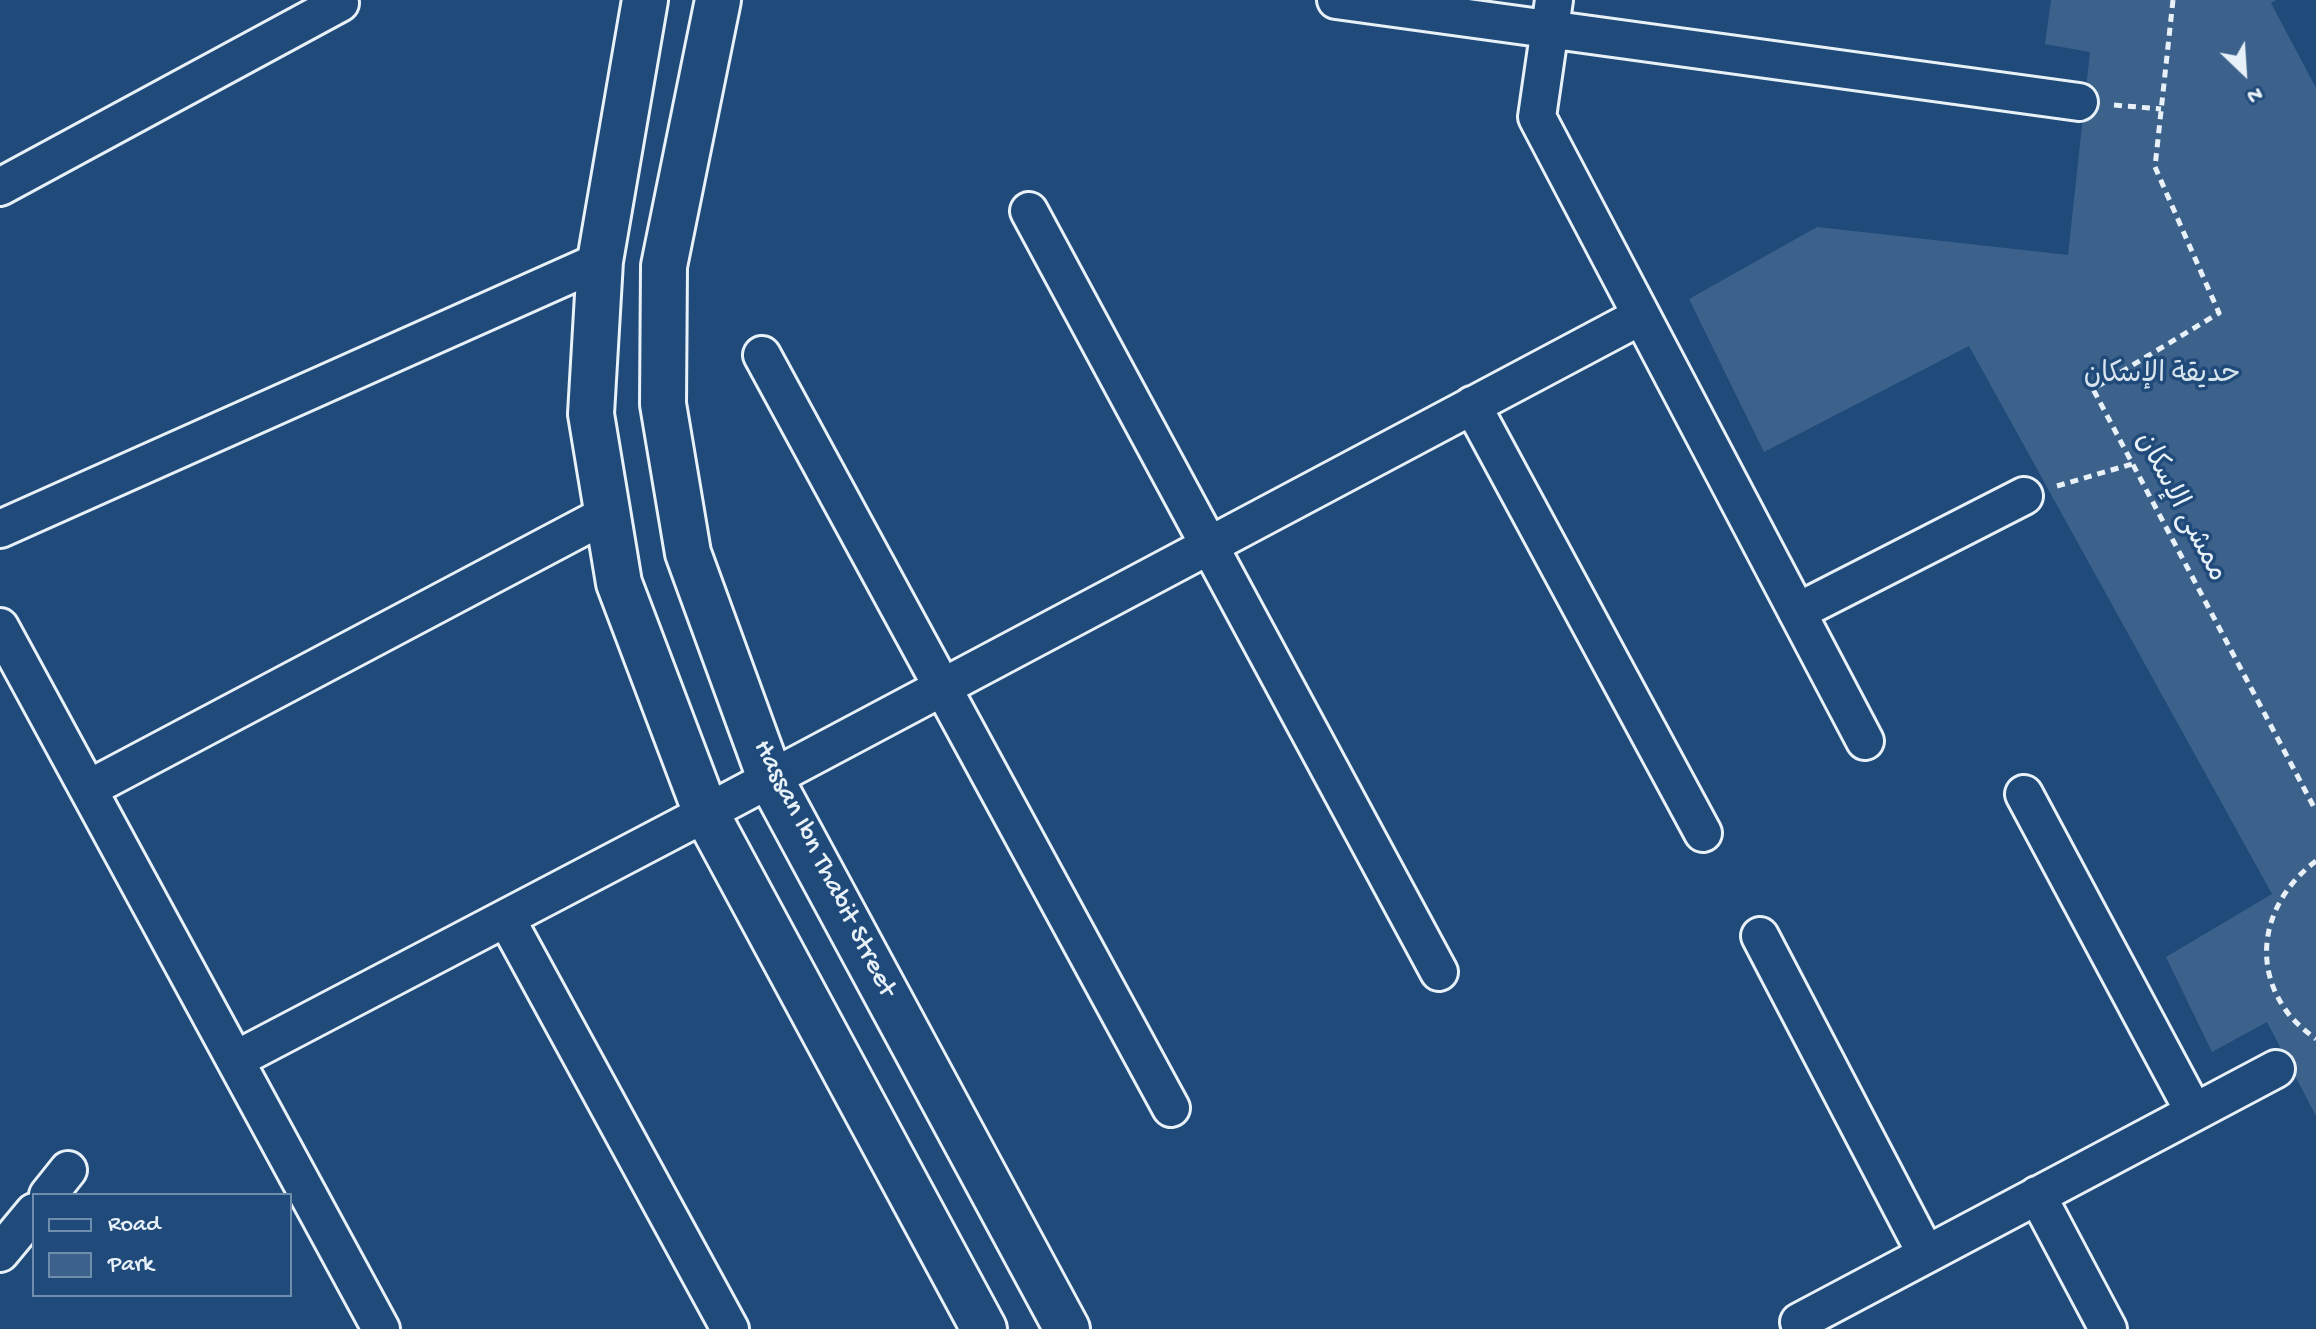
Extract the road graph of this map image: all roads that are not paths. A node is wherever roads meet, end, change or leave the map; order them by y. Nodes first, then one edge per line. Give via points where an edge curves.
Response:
1 (645, 0) edge
2 (718, 0) edge
3 (1336, 0) edge
4 (340, 3) dead end
5 (1552, 15) edge
6 (2079, 102) road end
7 (0, 187) edge
8 (1029, 211) dead end
9 (600, 261) junction
10 (1641, 316) junction
11 (762, 355) dead end
12 (1472, 405) junction
13 (2024, 496) road end
14 (607, 514) junction
15 (0, 529) edge
16 (1209, 545) junction
17 (1797, 612) junction
18 (0, 627) edge
19 (941, 687) junction
20 (1865, 741) dead end
21 (770, 778) junction
22 (88, 789) junction
23 (2024, 794) dead end
24 (706, 813) junction
25 (1703, 833) dead end
26 (506, 918) junction
27 (1760, 936) dead end
28 (1439, 972) dead end
29 (235, 1060) junction
30 (2276, 1069) dead end
31 (1171, 1108) dead end
32 (2194, 1112) junction
33 (2037, 1195) junction
34 (32, 1214) edge
35 (0, 1253) edge
36 (1926, 1254) junction
37 (1799, 1322) dead end
38 (381, 1329) edge
39 (730, 1329) edge
40 (984, 1329) edge
41 (1067, 1329) edge
42 (2108, 1329) edge

1 - 9 street
2 - 21 street, Hassan Ibn Thabit Street via 664,266 663,404 688,553
3 - 5 street
4 - 7 street
5 - 6 street
5 - 10 street via 1537,117
8 - 16 street
9 - 14 street via 591,414
9 - 15 street
10 - 12 street
10 - 17 street
11 - 19 street
12 - 16 street
12 - 25 street
13 - 17 street
14 - 22 street
14 - 24 street via 619,583
16 - 19 street
16 - 28 street
17 - 20 street
18 - 22 street
19 - 21 street
19 - 31 street
21 - 24 street
21 - 41 street, Hassan Ibn Thabit Street
22 - 29 street
23 - 32 street
24 - 26 street
24 - 40 street
26 - 29 street
26 - 39 street
27 - 36 street
29 - 38 street
30 - 32 street
32 - 33 street
33 - 36 street
33 - 42 street
34 - 35 street
36 - 37 street

